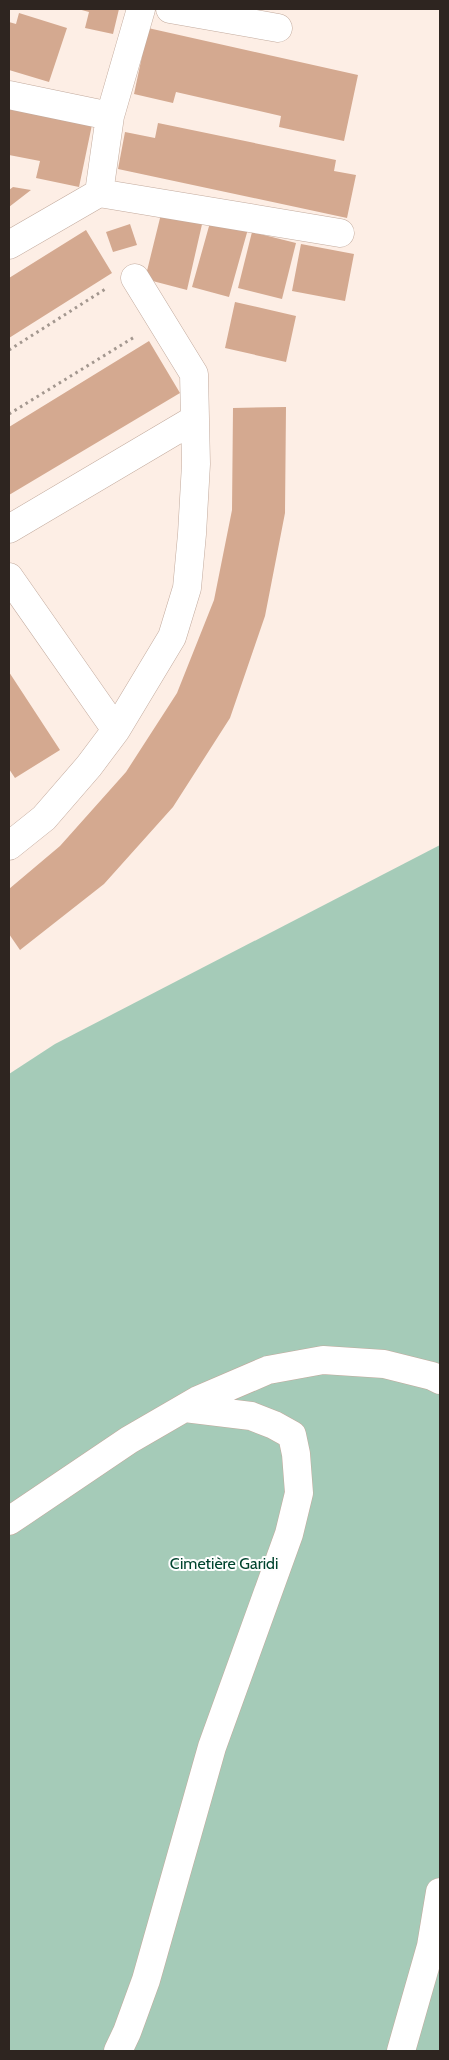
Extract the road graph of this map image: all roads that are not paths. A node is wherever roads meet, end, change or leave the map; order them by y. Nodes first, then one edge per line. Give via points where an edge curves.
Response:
1 (141, 9) edge
2 (170, 9) edge
3 (278, 28) dead end
4 (9, 95) edge
5 (110, 116) junction
6 (100, 193) junction
7 (340, 233) dead end
8 (9, 245) edge
9 (135, 278) dead end
10 (195, 419) junction
11 (9, 529) edge
12 (9, 577) edge
13 (116, 730) junction
14 (9, 846) edge
15 (440, 1380) edge
16 (185, 1408) junction
17 (9, 1521) edge
18 (440, 1892) edge
19 (118, 2051) edge
20 (401, 2051) edge

1 - 5 street
2 - 3 street
4 - 5 street
5 - 6 street
6 - 7 street
6 - 8 street
9 - 10 street via 194,374
10 - 11 street
10 - 13 street via 187,588 172,637
12 - 13 street
13 - 14 street via 44,818
15 - 16 street via 384,1364 323,1360 268,1370
16 - 17 street via 129,1440
16 - 19 street via 251,1416 292,1435 299,1493 289,1534 212,1747 146,1980
18 - 20 street via 431,1946

